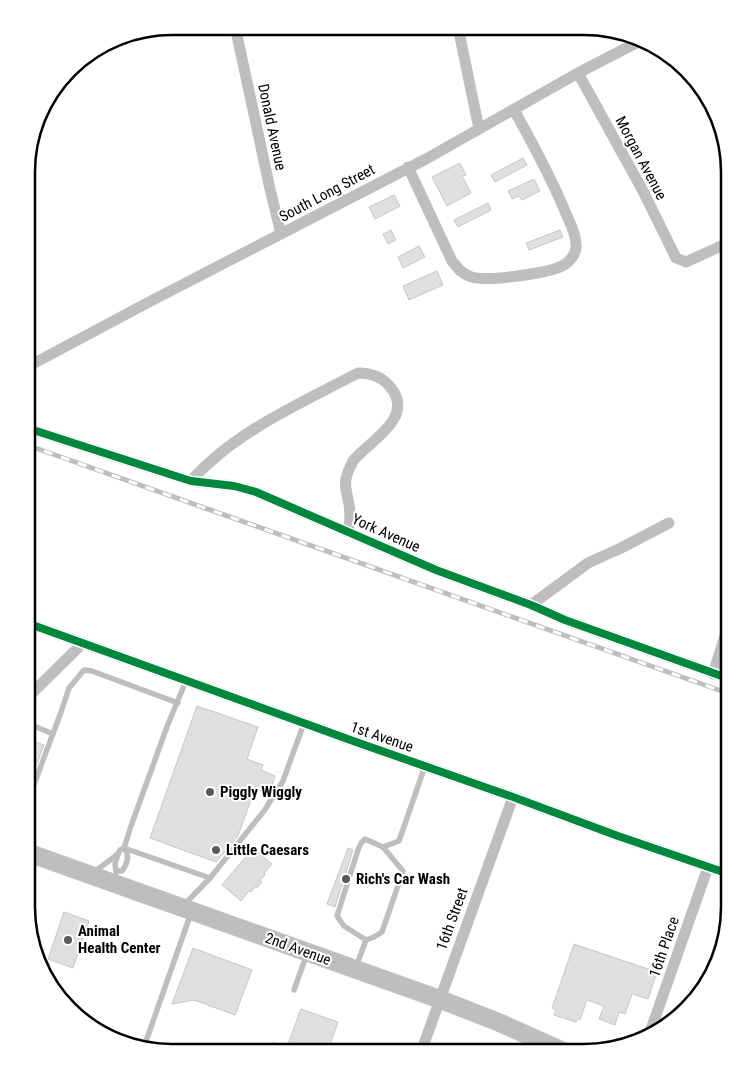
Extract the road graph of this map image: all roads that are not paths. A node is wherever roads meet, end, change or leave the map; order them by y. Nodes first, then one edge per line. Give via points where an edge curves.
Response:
1 (237, 35) edge
2 (460, 35) edge
3 (634, 44) edge
4 (578, 73) junction
5 (514, 110) junction
6 (479, 129) junction
7 (408, 167) junction
8 (281, 234) junction
9 (721, 246) edge
10 (35, 362) edge
11 (35, 431) edge
12 (191, 481) junction
13 (668, 523) dead end
14 (349, 532) junction
15 (531, 604) junction
16 (35, 626) edge
17 (83, 643) junction
18 (721, 649) edge
19 (713, 674) junction
20 (721, 676) edge
21 (186, 681) junction
22 (35, 690) edge
23 (178, 703) junction
24 (304, 723) junction
25 (35, 726) edge
26 (53, 734) junction
27 (425, 766) junction
28 (35, 782) edge
29 (513, 797) junction
30 (383, 847) junction
31 (124, 848) junction
32 (118, 854) junction
33 (35, 855) edge
34 (708, 867) junction
35 (721, 871) edge
36 (91, 874) junction
37 (115, 877) junction
38 (210, 878) junction
39 (186, 909) junction
40 (366, 940) junction
41 (308, 952) junction
42 (355, 969) junction
43 (294, 990) dead end
44 (439, 999) junction
45 (652, 1025) edge
46 (146, 1041) edge
47 (424, 1044) edge
48 (547, 1044) edge

1 - 8 street, Donald Avenue
2 - 6 street
3 - 4 street, South Long Street
4 - 5 street, South Long Street
4 - 9 street, Morgan Avenue via 676,258 686,262
5 - 6 street, South Long Street
5 - 7 street via 562,202 575,235 577,246 572,258 563,265 552,270 480,279 464,274 452,261
6 - 7 street, South Long Street
7 - 8 street, South Long Street
8 - 10 street, South Long Street
11 - 12 street, York Avenue
12 - 14 street, York Avenue via 256,492
12 - 14 street via 229,446 263,424 358,373 368,373 387,383 394,392 398,402 397,413 391,424 353,462 346,477
13 - 15 street via 588,563
14 - 15 street, York Avenue via 436,570
15 - 19 street, York Avenue via 565,620
16 - 17 street, 1st Avenue
17 - 21 street, 1st Avenue
17 - 22 street
18 - 19 street
19 - 20 street, York Avenue
21 - 23 lane
21 - 24 street, 1st Avenue
23 - 26 lane via 84,670 68,688
23 - 31 lane
24 - 27 street, 1st Avenue
24 - 38 lane via 283,781 264,811
25 - 26 lane
26 - 28 lane
27 - 29 street, 1st Avenue
27 - 30 lane via 399,840
29 - 34 street, 1st Avenue
29 - 44 street, 16th Street
30 - 40 lane via 403,870 382,932
30 - 40 lane via 365,839 361,843 337,916 344,926
31 - 32 lane
31 - 37 lane via 128,852 125,867
31 - 38 lane
32 - 36 lane
32 - 37 lane
33 - 36 main road, 2nd Avenue
34 - 35 street, 1st Avenue
34 - 45 street, 16th Place
36 - 37 main road, 2nd Avenue
37 - 39 main road, 2nd Avenue
38 - 39 lane
39 - 41 main road, 2nd Avenue
39 - 46 lane
40 - 42 lane
41 - 42 main road, 2nd Avenue
41 - 43 lane
42 - 44 main road, 2nd Avenue
44 - 47 street, 16th Street
44 - 48 main road, 2nd Avenue

